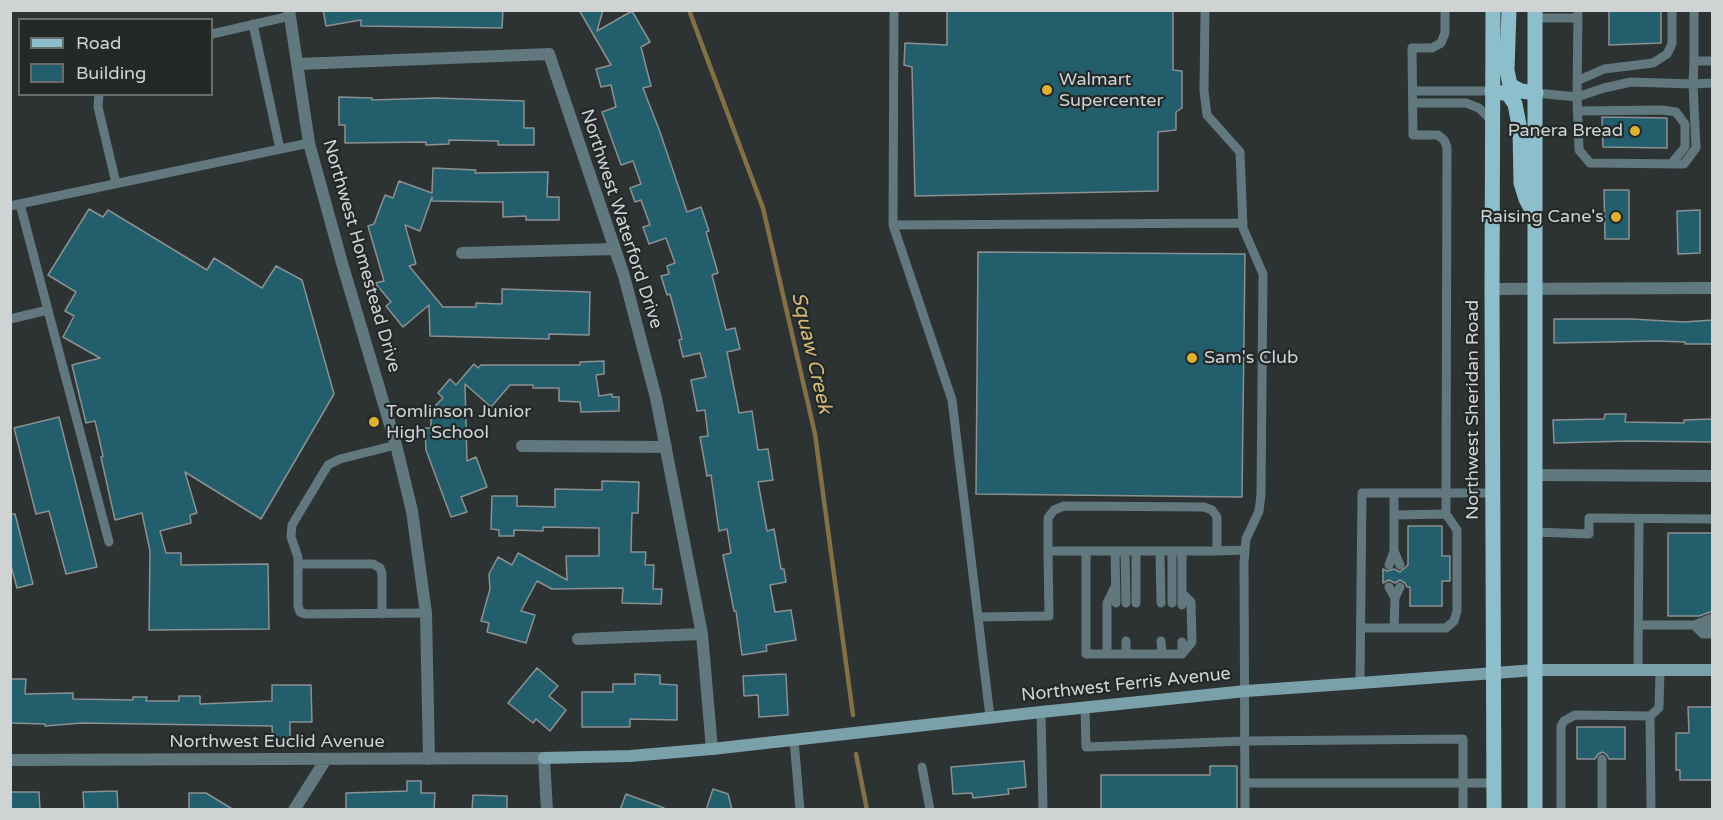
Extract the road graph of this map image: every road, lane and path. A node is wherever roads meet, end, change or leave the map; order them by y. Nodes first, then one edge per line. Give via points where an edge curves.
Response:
1 (894, 10) edge
2 (1204, 10) edge
3 (1445, 10) edge
4 (1493, 10) edge
5 (1509, 10) edge
6 (1672, 10) edge
7 (1694, 10) edge
8 (290, 13) edge
9 (1535, 14) edge
10 (1577, 14) edge
11 (253, 24) junction
12 (213, 34) edge
13 (1694, 61) junction
14 (1713, 61) edge
15 (298, 64) junction
16 (1577, 81) junction
17 (1713, 83) edge
18 (1693, 84) junction
19 (1413, 91) junction
20 (1492, 91) junction
21 (1536, 93) junction
22 (99, 96) edge
23 (1576, 97) junction
24 (1413, 103) junction
25 (1577, 111) junction
26 (1492, 122) junction
27 (309, 143) junction
28 (280, 149) junction
29 (1671, 164) junction
30 (116, 183) junction
31 (15, 205) edge
32 (1536, 218) junction
33 (1243, 223) junction
34 (893, 225) junction
35 (614, 249) junction
36 (462, 253) dead end
37 (1713, 288) edge
38 (1492, 289) junction
39 (1536, 289) junction
40 (48, 309) junction
41 (10, 319) edge
42 (396, 445) junction
43 (522, 446) dead end
44 (666, 447) junction
45 (1535, 475) junction
46 (1713, 476) edge
47 (1394, 493) junction
48 (1446, 493) junction
49 (1492, 493) junction
50 (1446, 514) junction
51 (1394, 515) junction
52 (1639, 519) junction
53 (1713, 519) edge
54 (1535, 532) junction
55 (109, 542) dead end
56 (1160, 550) junction
57 (1172, 550) junction
58 (1182, 550) junction
59 (1217, 550) junction
60 (1245, 550) junction
61 (1048, 551) junction
62 (1086, 551) junction
63 (1120, 551) junction
64 (1136, 551) junction
65 (298, 564) junction
66 (1395, 566) dead end
67 (1115, 587) junction
68 (1389, 587) dead end
69 (1400, 587) dead end
70 (1182, 593) junction
71 (1395, 598) junction
72 (1136, 603) dead end
73 (1161, 603) dead end
74 (1172, 603) dead end
75 (1182, 604) dead end
76 (382, 614) junction
77 (426, 614) junction
78 (978, 617) junction
79 (1713, 618) edge
80 (1640, 625) junction
81 (1694, 625) junction
82 (1713, 625) edge
83 (1361, 628) junction
84 (1394, 628) junction
85 (702, 634) junction
86 (1713, 634) edge
87 (578, 639) dead end
88 (1161, 641) dead end
89 (1137, 642) dead end
90 (1172, 642) dead end
91 (1182, 642) dead end
92 (1111, 654) junction
93 (1126, 654) junction
94 (1137, 654) junction
95 (1167, 654) junction
96 (1182, 654) junction
97 (1535, 670) junction
98 (1638, 670) junction
99 (1660, 670) junction
100 (1713, 670) edge
101 (1493, 673) junction
102 (1360, 683) junction
103 (1246, 691) junction
104 (1085, 707) junction
105 (1041, 712) junction
106 (1602, 716) junction
107 (1650, 716) junction
108 (990, 717) junction
109 (1602, 727) dead end
110 (794, 740) junction
111 (1245, 741) junction
112 (712, 749) junction
113 (544, 758) junction
114 (326, 759) junction
115 (429, 759) junction
116 (1602, 759) dead end
117 (10, 760) edge
118 (922, 767) dead end
119 (1245, 783) junction
120 (1463, 783) junction
121 (1494, 783) junction
122 (294, 810) edge
123 (548, 810) edge
124 (800, 810) edge
125 (930, 810) edge
126 (1043, 810) edge
127 (1245, 810) edge
128 (1462, 810) edge
129 (1494, 810) edge
130 (1535, 810) edge
131 (1561, 810) edge
132 (1602, 810) edge
133 (1651, 810) edge

1 - 34 lane
2 - 33 lane via 1207,115 1240,152
3 - 19 lane via 1441,43 1432,48 1412,48
4 - 20 main road, Northwest Sheridan Road
5 - 21 main road via 1510,85
6 - 16 lane via 1672,44 1667,54 1653,63 1610,68
7 - 13 lane
8 - 11 lane
8 - 15 street, Northwest Homestead Drive
9 - 10 lane
9 - 21 main road
10 - 16 lane
11 - 12 lane
11 - 28 lane
13 - 14 lane
13 - 18 lane
15 - 27 street, Northwest Homestead Drive
15 - 35 street, Northwest Waterford Drive via 549,54
16 - 23 lane
17 - 18 lane
18 - 23 lane via 1631,82
18 - 29 lane via 1696,148 1684,164
19 - 20 lane
19 - 24 lane
20 - 26 main road, Northwest Sheridan Road
20 - 32 main road via 1508,94 1515,104 1520,130 1521,183
21 - 23 lane
21 - 32 main road
22 - 30 lane
23 - 25 lane
24 - 26 lane via 1466,103 1479,108
24 - 48 lane via 1413,135 1438,135 1447,147
25 - 29 lane via 1579,150 1590,163
25 - 29 lane via 1676,112 1685,124 1685,147
26 - 38 main road, Northwest Sheridan Road
27 - 28 lane
27 - 42 street, Northwest Homestead Drive
28 - 30 lane
30 - 31 lane
31 - 40 lane
32 - 39 main road
33 - 34 lane
33 - 60 lane via 1263,274 1261,495
34 - 78 lane via 952,400
35 - 36 street
35 - 44 street, Northwest Waterford Drive
37 - 39 street
38 - 39 street
38 - 49 main road, Northwest Sheridan Road
39 - 45 main road
40 - 41 lane
40 - 55 lane
42 - 65 lane via 328,465 292,525
42 - 77 street, Northwest Homestead Drive via 412,511
43 - 44 street
44 - 85 street, Northwest Waterford Drive
45 - 46 street
45 - 54 main road
47 - 48 lane
47 - 51 lane
47 - 83 lane via 1362,494
48 - 49 lane
48 - 50 lane
49 - 101 main road, Northwest Sheridan Road
50 - 51 lane
50 - 84 lane via 1457,530 1454,621 1446,628
51 - 66 lane
52 - 53 lane
52 - 54 lane via 1589,518 1589,534
52 - 80 lane
54 - 97 main road
56 - 57 lane
56 - 64 lane
56 - 73 lane
57 - 58 lane
57 - 74 lane
58 - 59 lane
58 - 70 lane
59 - 60 lane
59 - 61 lane via 1217,517 1204,507 1064,506 1048,518
60 - 103 lane
61 - 62 lane
61 - 78 lane via 1049,616
62 - 63 lane
62 - 92 lane via 1086,654
63 - 64 lane
63 - 67 lane
63 - 67 lane via 1121,603
64 - 72 lane
65 - 76 lane via 373,564 380,568
65 - 76 lane via 300,612
67 - 92 lane via 1107,603
68 - 71 lane
69 - 71 lane
70 - 75 lane
70 - 96 lane via 1191,602 1192,642
71 - 84 lane
76 - 77 lane
77 - 115 street, Northwest Homestead Drive
78 - 108 lane
79 - 81 lane
80 - 81 lane
80 - 98 lane
81 - 82 lane
81 - 86 lane via 1703,634
83 - 84 lane
83 - 102 lane
85 - 87 street
85 - 112 street, Northwest Waterford Drive
88 - 95 lane
89 - 94 lane
90 - 95 lane
91 - 96 lane
92 - 93 lane
92 - 93 lane via 1121,642
93 - 94 lane
94 - 95 lane
95 - 96 lane
97 - 98 street, Northwest Ferris Avenue
97 - 101 street, Northwest Ferris Avenue
97 - 130 main road
98 - 99 street, Northwest Ferris Avenue
99 - 100 street, Northwest Ferris Avenue
99 - 107 lane via 1659,708
101 - 102 street, Northwest Ferris Avenue
101 - 121 main road, Northwest Sheridan Road
102 - 103 street, Northwest Ferris Avenue
103 - 104 street, Northwest Ferris Avenue
103 - 111 lane
104 - 105 street, Northwest Ferris Avenue
104 - 111 lane via 1086,747
105 - 108 street, Northwest Ferris Avenue
105 - 126 lane
106 - 107 lane
106 - 109 lane
106 - 131 lane via 1575,715 1561,726
107 - 133 lane
108 - 110 street, Northwest Ferris Avenue
110 - 112 street, Northwest Ferris Avenue
110 - 124 lane
111 - 119 lane
111 - 120 lane via 1463,740
112 - 113 street, Northwest Ferris Avenue
113 - 115 street, Northwest Euclid Avenue
113 - 123 street
114 - 115 street, Northwest Euclid Avenue
114 - 117 street, Northwest Euclid Avenue
114 - 122 street
116 - 132 lane
118 - 125 lane
119 - 120 lane
119 - 127 lane
120 - 121 lane
120 - 128 lane
121 - 129 main road, Northwest Sheridan Road

